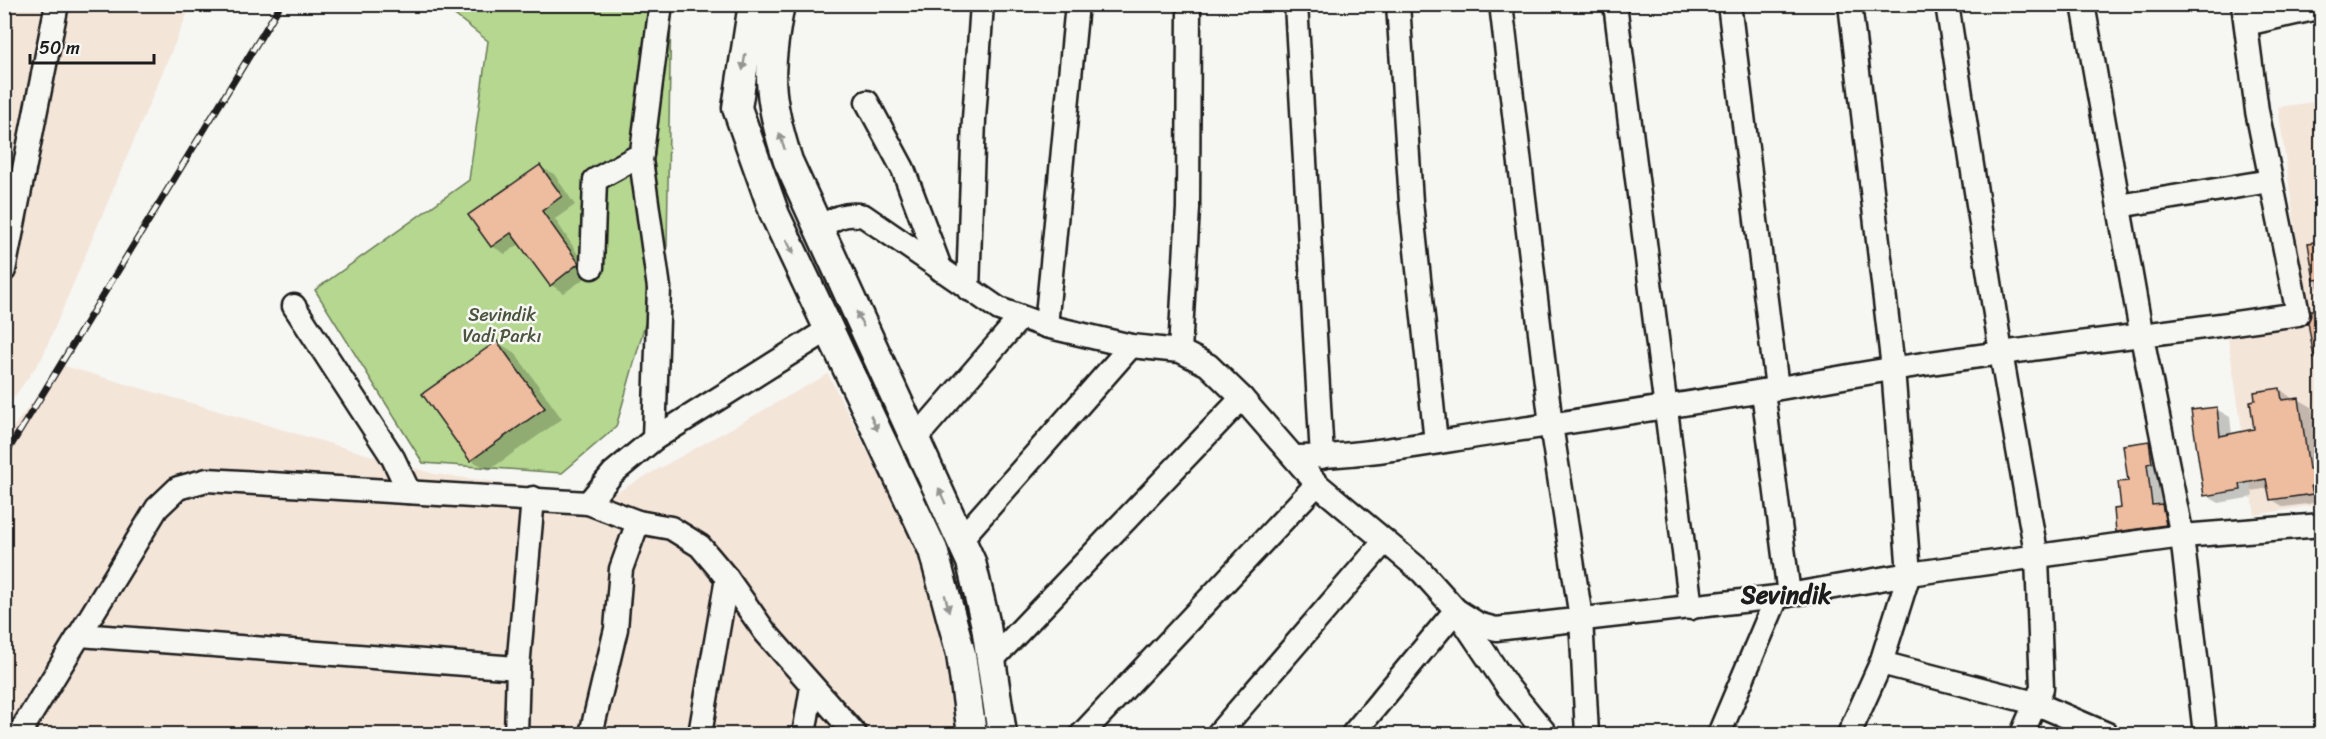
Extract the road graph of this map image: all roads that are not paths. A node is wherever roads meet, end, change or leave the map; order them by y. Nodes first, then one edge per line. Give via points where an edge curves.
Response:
1 (57, 4) edge
2 (661, 4) edge
3 (753, 4) edge
4 (780, 4) edge
5 (982, 4) edge
6 (1077, 4) edge
7 (1190, 4) edge
8 (1296, 4) edge
9 (1398, 4) edge
10 (1501, 4) edge
11 (1615, 4) edge
12 (1729, 4) edge
13 (1850, 4) edge
14 (1947, 4) edge
15 (2083, 4) edge
16 (2322, 7) edge
17 (2244, 14) edge
18 (867, 102) dead end
19 (642, 154) junction
20 (2270, 181) junction
21 (2119, 206) junction
22 (819, 228) junction
23 (592, 267) dead end
24 (4, 270) edge
25 (940, 270) junction
26 (969, 289) junction
27 (294, 306) dead end
28 (1020, 318) junction
29 (1046, 326) junction
30 (829, 329) junction
31 (2142, 337) junction
32 (1131, 346) junction
33 (1179, 351) junction
34 (2001, 353) junction
35 (1893, 368) junction
36 (1770, 389) junction
37 (1242, 398) junction
38 (1665, 407) junction
39 (1551, 425) junction
40 (916, 438) junction
41 (654, 439) junction
42 (1436, 442) junction
43 (1294, 457) junction
44 (1322, 457) junction
45 (1317, 484) junction
46 (409, 492) junction
47 (532, 498) junction
48 (588, 503) junction
49 (638, 522) junction
50 (2322, 525) edge
51 (2182, 537) junction
52 (961, 539) junction
53 (1384, 542) junction
54 (2037, 558) junction
55 (1909, 574) junction
56 (728, 578) junction
57 (1783, 596) junction
58 (1691, 608) junction
59 (1456, 610) junction
60 (1581, 618) junction
61 (80, 635) junction
62 (990, 662) junction
63 (1881, 663) junction
64 (518, 668) junction
65 (812, 687) junction
66 (2035, 703) junction
67 (1536, 730) edge
68 (1225, 732) edge
69 (968, 733) edge
70 (19, 735) edge
71 (516, 735) edge
72 (591, 735) edge
73 (700, 735) edge
74 (804, 735) edge
75 (855, 735) edge
76 (1002, 735) edge
77 (1082, 735) edge
78 (1353, 735) edge
79 (1587, 735) edge
80 (1719, 735) edge
81 (1849, 735) edge
82 (2022, 735) edge
83 (2107, 735) edge
84 (2205, 735) edge

1 - 24 street
2 - 19 street
3 -> 30 main road via 737,108 775,215
22 -> 4 main road via 788,161 773,114 770,54
5 - 26 street
6 - 29 street
7 - 33 street via 1188,208
8 - 44 street
9 - 42 street via 1411,202
10 - 39 street
11 - 38 street
12 - 36 street
13 - 35 street
14 - 34 street
15 - 21 street
16 - 17 street
17 - 20 street
18 - 25 street via 903,169
19 - 23 street via 595,180
19 - 41 street via 659,288
20 - 21 street
20 - 31 street via 2298,314
21 - 31 street
22 - 25 street via 839,216 864,216
40 -> 22 main road
25 - 26 street
26 - 28 street
27 - 46 street via 393,458
28 - 29 street
28 - 40 street
29 - 32 street
30 - 41 street
30 -> 69 main road via 933,550 961,654
31 - 34 street
31 - 51 street
32 - 33 street
32 - 52 street
33 - 37 street via 1208,365
34 - 35 street
34 - 54 street
35 - 36 street
35 - 55 street
36 - 38 street
36 - 57 street
37 - 43 street
37 - 62 street
38 - 39 street
38 - 58 street
39 - 42 street
39 - 60 street
52 -> 40 main road
41 - 48 street via 613,472
42 - 44 street
43 - 44 street
43 - 45 street
45 - 53 street
45 - 77 street
46 - 47 street
46 - 61 street via 207,480 178,488 157,508
47 - 48 street
47 - 64 street
48 - 49 street
49 - 56 street via 671,528 700,546
49 - 72 street via 621,570 616,629
50 - 51 street
51 - 54 street
51 - 84 street
52 - 62 main road via 971,562
53 - 59 street via 1422,572
53 - 68 street
54 - 55 street
54 - 66 street via 2042,688
55 - 57 street
55 - 63 street
56 - 65 street via 765,632
56 - 73 street
57 - 58 street
57 - 80 street
58 - 60 street
59 - 60 street via 1478,624 1496,629
59 - 67 street
59 - 78 street
60 - 79 street
61 - 64 street
61 - 70 street
62 - 76 main road
63 - 66 street
63 - 81 street
64 - 71 street
65 - 74 street
65 - 75 street
66 - 82 street
66 - 83 street

